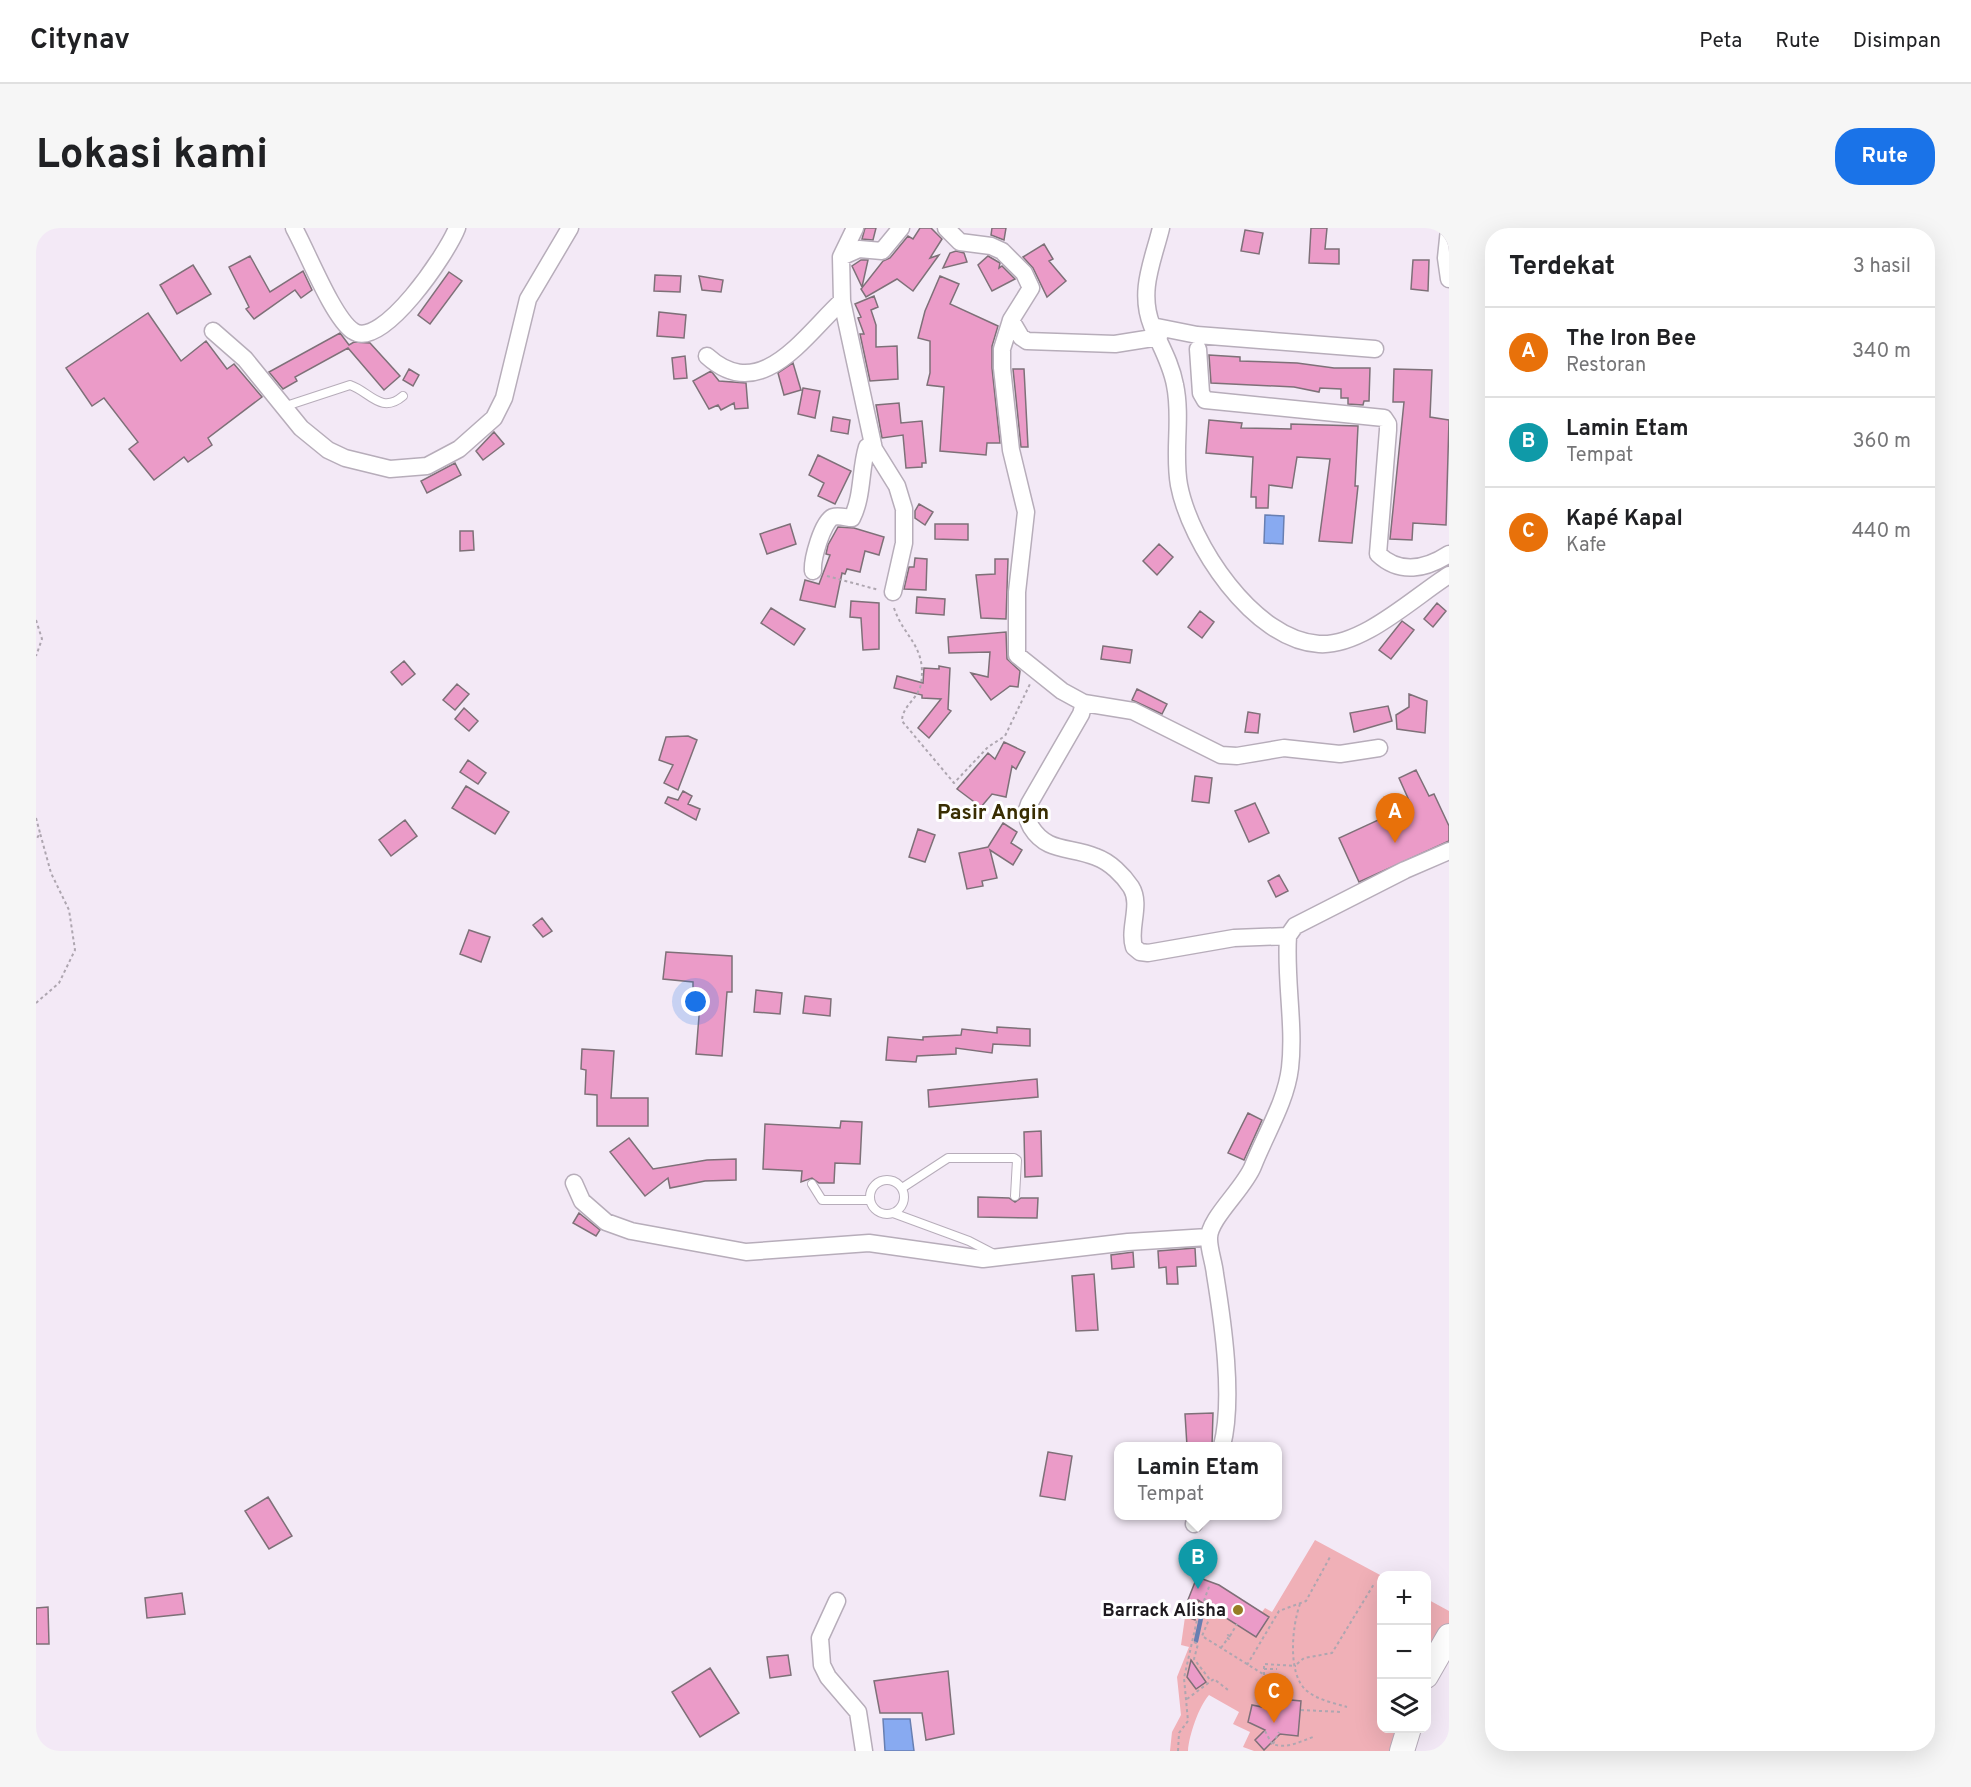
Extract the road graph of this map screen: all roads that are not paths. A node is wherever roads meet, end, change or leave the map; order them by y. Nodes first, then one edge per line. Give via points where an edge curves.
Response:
1 (294, 228) edge
2 (457, 228) edge
3 (570, 228) edge
4 (855, 228) edge
5 (901, 228) edge
6 (946, 228) edge
7 (1161, 228) edge
8 (1449, 229) edge
9 (841, 257) junction
10 (1449, 279) edge
11 (842, 301) junction
12 (1011, 320) junction
13 (213, 331) dead end
14 (1156, 331) junction
15 (1375, 349) dead end
16 (1198, 350) dead end
17 (706, 357) dead end
18 (402, 396) dead end
19 (282, 408) junction
20 (873, 444) junction
21 (1449, 554) edge
22 (813, 571) road end
23 (1449, 574) edge
24 (893, 592) road end
25 (1084, 703) junction
26 (1379, 748) dead end
27 (1449, 851) edge
28 (1288, 936) junction
29 (574, 1183) dead end
30 (812, 1184) dead end
31 (902, 1188) junction
32 (1015, 1196) dead end
33 (870, 1200) junction
34 (893, 1213) junction
35 (1208, 1237) junction
36 (999, 1257) junction
37 (1222, 1442) edge
38 (837, 1601) dead end
39 (1449, 1636) edge
40 (1431, 1667) edge
41 (1407, 1733) edge
42 (864, 1751) edge
43 (1402, 1751) edge

1 - 2 street via 324,290 345,322 354,332 362,333 379,327 413,297 434,270
3 - 19 street via 528,298 498,412 491,423 459,449 427,466 390,470 328,450
4 - 9 street
5 - 9 street via 882,251 859,249
6 - 12 street via 960,242 1002,251 1024,273 1031,288
7 - 14 street via 1146,287
8 - 10 street
9 - 11 street
11 - 17 street via 780,360 761,372 733,373
11 - 20 street
12 - 14 street via 1021,337 1035,342 1115,344
12 - 25 street via 1002,349 1002,368 1011,450 1026,512 1017,592 1017,655
13 - 19 street via 245,359
14 - 15 street
14 - 23 street via 1176,385 1176,453 1185,508 1213,561 1255,614 1299,641 1341,643 1369,629
16 - 21 street via 1205,400 1384,418 1388,430 1378,554 1402,568 1419,568
18 - 19 lane via 381,404 350,385
20 - 22 street via 867,447 864,458 857,507 851,519 836,516 828,522
20 - 24 street via 897,486 904,509 904,543
25 - 26 street via 1133,711 1221,755 1284,748 1340,754
25 - 28 street via 1029,804 1027,816 1045,844 1097,857 1126,880 1135,898 1132,936 1136,950 1148,953 1233,938
27 - 28 street via 1295,926
28 - 35 street via 1291,1053 1287,1082 1251,1172 1239,1193 1219,1212
29 - 36 street via 582,1201 606,1222 631,1231 746,1252 869,1243 967,1258
30 - 33 lane via 822,1200
31 - 32 lane via 948,1158 1014,1158
31 - 33 lane via 893,1180 881,1181 872,1188
31 - 34 lane via 904,1200
33 - 34 lane via 876,1210
34 - 36 lane via 969,1241
35 - 36 street
35 - 37 street via 1222,1325 1227,1400
38 - 42 street via 820,1638 822,1665 858,1712
39 - 40 main road
41 - 43 main road

